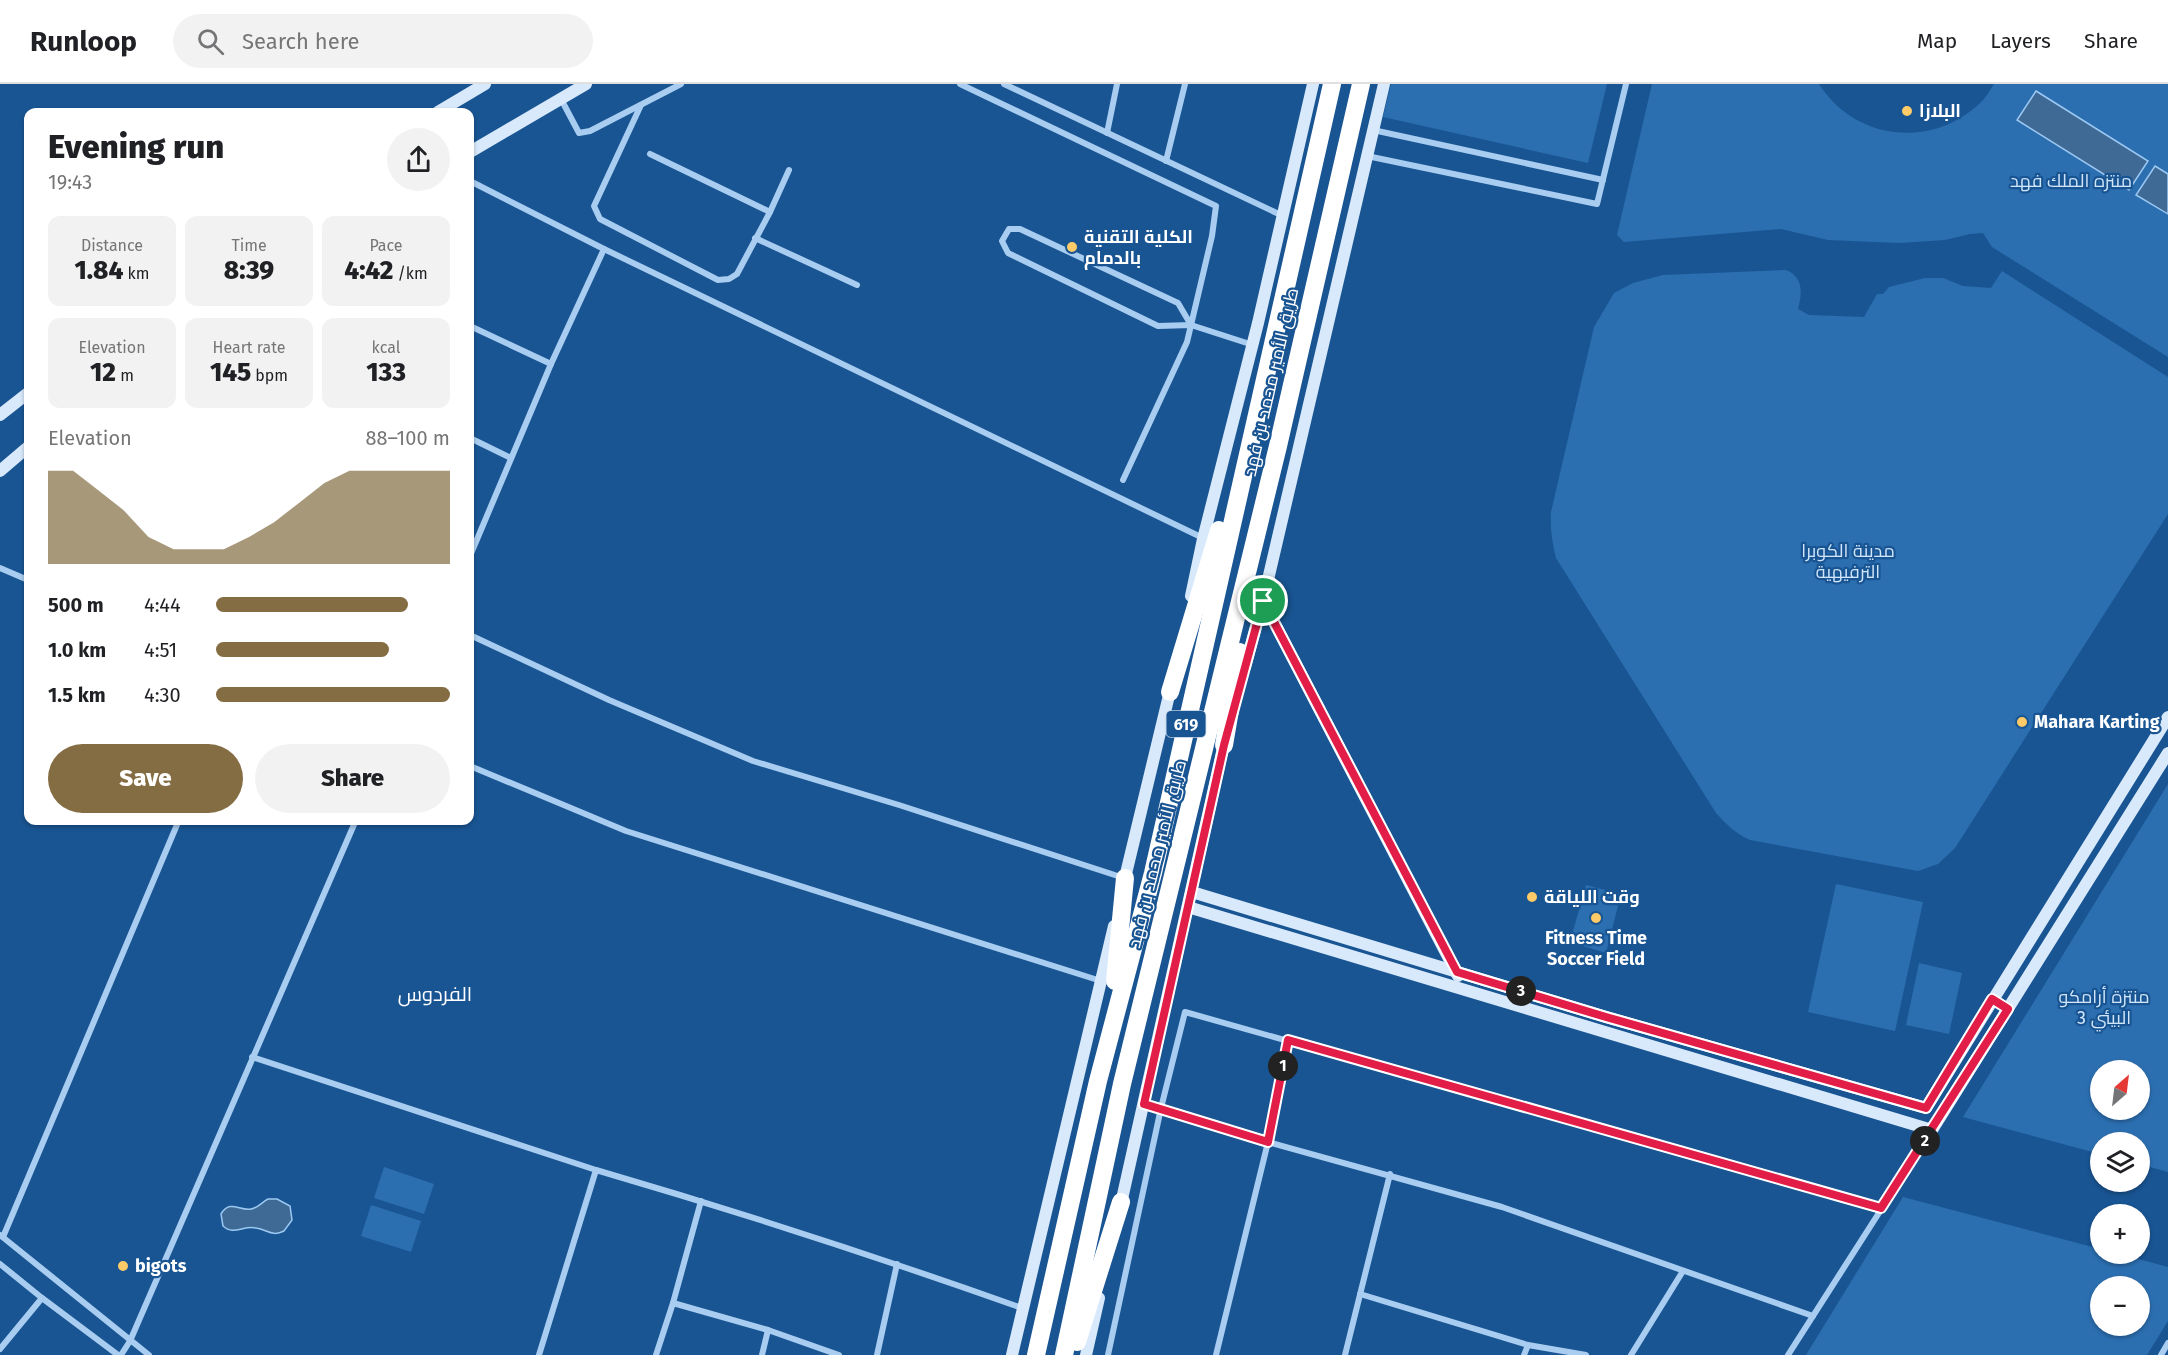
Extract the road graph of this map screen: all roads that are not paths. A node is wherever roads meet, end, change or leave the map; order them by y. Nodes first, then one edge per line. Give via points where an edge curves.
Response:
1 (484, 84) edge
2 (586, 84) edge
3 (681, 84) edge
4 (960, 84) edge
5 (1004, 84) edge
6 (1117, 84) edge
7 (1185, 84) edge
8 (1312, 84) edge
9 (1361, 84) edge
10 (1384, 84) edge
11 (1626, 84) edge
12 (1331, 88) edge
13 (561, 99) junction
14 (641, 105) junction
15 (445, 108) edge
16 (1373, 130) junction
17 (1107, 133) junction
18 (474, 150) edge
19 (650, 154) dead end
20 (1367, 156) junction
21 (1166, 161) junction
22 (789, 170) dead end
23 (1603, 180) junction
24 (474, 183) edge
25 (770, 212) junction
26 (1283, 216) junction
27 (755, 238) junction
28 (604, 249) junction
29 (857, 285) dead end
30 (1191, 324) junction
31 (474, 328) edge
32 (1253, 345) junction
33 (551, 364) junction
34 (1264, 379) junction
35 (24, 396) edge
36 (0, 415) edge
37 (474, 440) edge
38 (1278, 446) junction
39 (24, 450) edge
40 (510, 458) junction
41 (0, 471) edge
42 (1123, 480) dead end
43 (474, 531) edge
44 (478, 533) junction
45 (1203, 539) junction
46 (474, 544) edge
47 (0, 568) edge
48 (24, 578) edge
49 (1263, 601) junction
50 (474, 637) edge
51 (1170, 692) junction
52 (2168, 717) edge
53 (1224, 745) junction
54 (2168, 753) edge
55 (474, 768) edge
56 (178, 825) edge
57 (354, 825) edge
58 (2100, 825) junction
59 (2117, 836) junction
60 (1125, 878) junction
61 (1192, 892) junction
62 (1188, 907) junction
63 (1457, 972) junction
64 (1101, 981) junction
65 (1462, 988) junction
66 (1992, 999) junction
67 (2008, 1009) junction
68 (1288, 1040) junction
69 (252, 1057) junction
70 (1098, 1081) junction
71 (1144, 1104) junction
72 (1161, 1108) junction
73 (1926, 1108) junction
74 (1932, 1130) junction
75 (1268, 1142) junction
76 (596, 1170) junction
77 (1390, 1174) junction
78 (701, 1201) junction
79 (1121, 1202) junction
80 (1881, 1208) junction
81 (2, 1236) edge
82 (0, 1264) edge
83 (897, 1264) junction
84 (1683, 1271) junction
85 (1360, 1294) junction
86 (42, 1298) junction
87 (673, 1303) junction
88 (1022, 1308) junction
89 (1813, 1316) junction
90 (768, 1330) junction
91 (130, 1341) junction
92 (2168, 1343) edge
93 (1528, 1345) junction
94 (0, 1349) edge
95 (120, 1355) edge
96 (149, 1355) edge
97 (539, 1355) edge
98 (656, 1355) edge
99 (762, 1355) edge
100 (838, 1355) edge
101 (877, 1355) edge
102 (1012, 1355) edge
103 (1035, 1355) edge
104 (1064, 1355) edge
105 (1073, 1355) edge
106 (1086, 1355) edge
107 (1107, 1355) edge
108 (1216, 1355) edge
109 (1345, 1355) edge
110 (1524, 1355) edge
111 (1586, 1355) edge
112 (1631, 1355) edge
113 (1788, 1355) edge
114 (2161, 1355) edge

1 - 15 street
2 - 13 street
3 - 14 street
4 - 30 street via 1216,206
5 - 17 street
6 - 17 street
7 - 21 street
8 - 26 street
9 - 38 highway, طريق الأمير محمد بن فهد / 619
10 - 16 street
11 - 23 street
12 - 34 highway, طريق الأمير محمد بن فهد / 619
13 - 14 street via 579,133
13 - 18 street
14 - 27 street via 594,206 600,219 718,280 737,274
16 - 20 street
16 - 23 street
17 - 21 street
19 - 25 street
20 - 23 street via 1597,204
20 - 49 street
21 - 26 street
22 - 25 street
24 - 28 street
25 - 27 street
26 - 32 street
27 - 29 street
28 - 33 street
28 - 45 street
30 - 30 street via 1178,303 1020,229 1009,229 1002,241 1008,253 1158,326
30 - 32 street
30 - 42 street
31 - 33 street
32 - 45 street
33 - 40 street
34 - 51 highway
34 - 70 highway, طريق الأمير محمد بن فهد / 619 via 1152,873
35 - 36 street
37 - 40 street
38 - 53 highway
38 - 104 highway, طريق الأمير محمد بن فهد / 619 via 1122,1084
39 - 41 street
40 - 44 street
43 - 44 street
44 - 46 street
45 - 51 street
47 - 48 street
49 - 53 street
49 - 63 street
50 - 60 street via 753,761
51 - 60 street
52 - 58 street
53 - 61 street
54 - 59 street
55 - 64 street via 626,831
56 - 81 street
57 - 69 street
58 - 59 street
58 - 66 street
59 - 67 street
60 - 64 street
60 - 70 highway via 1117,970
61 - 62 street
61 - 63 street
62 - 65 street
62 - 71 street
63 - 65 street
63 - 73 street
64 - 88 street
65 - 74 street
66 - 67 street
66 - 73 street
67 - 74 street
68 - 72 street via 1185,1012
68 - 75 street
68 - 80 street
69 - 76 street
69 - 91 street
70 - 103 highway, طريق الأمير محمد بن فهد / 619
71 - 72 street
71 - 79 street
72 - 75 street
72 - 107 street
73 - 74 street
74 - 80 street
75 - 77 street
75 - 108 street
76 - 78 street
76 - 97 street
77 - 84 street via 1502,1207
77 - 85 street
78 - 83 street
78 - 87 street
79 - 105 highway
79 - 106 street
80 - 89 street
81 - 91 street
82 - 86 street
83 - 88 street
83 - 101 street
84 - 89 street
84 - 112 street
85 - 93 street
85 - 109 street
86 - 94 street
86 - 95 street
87 - 90 street
87 - 98 street
88 - 102 street
89 - 113 street
90 - 99 street
90 - 100 street
91 - 95 street
91 - 96 street
92 - 114 street
93 - 110 street
93 - 111 street

